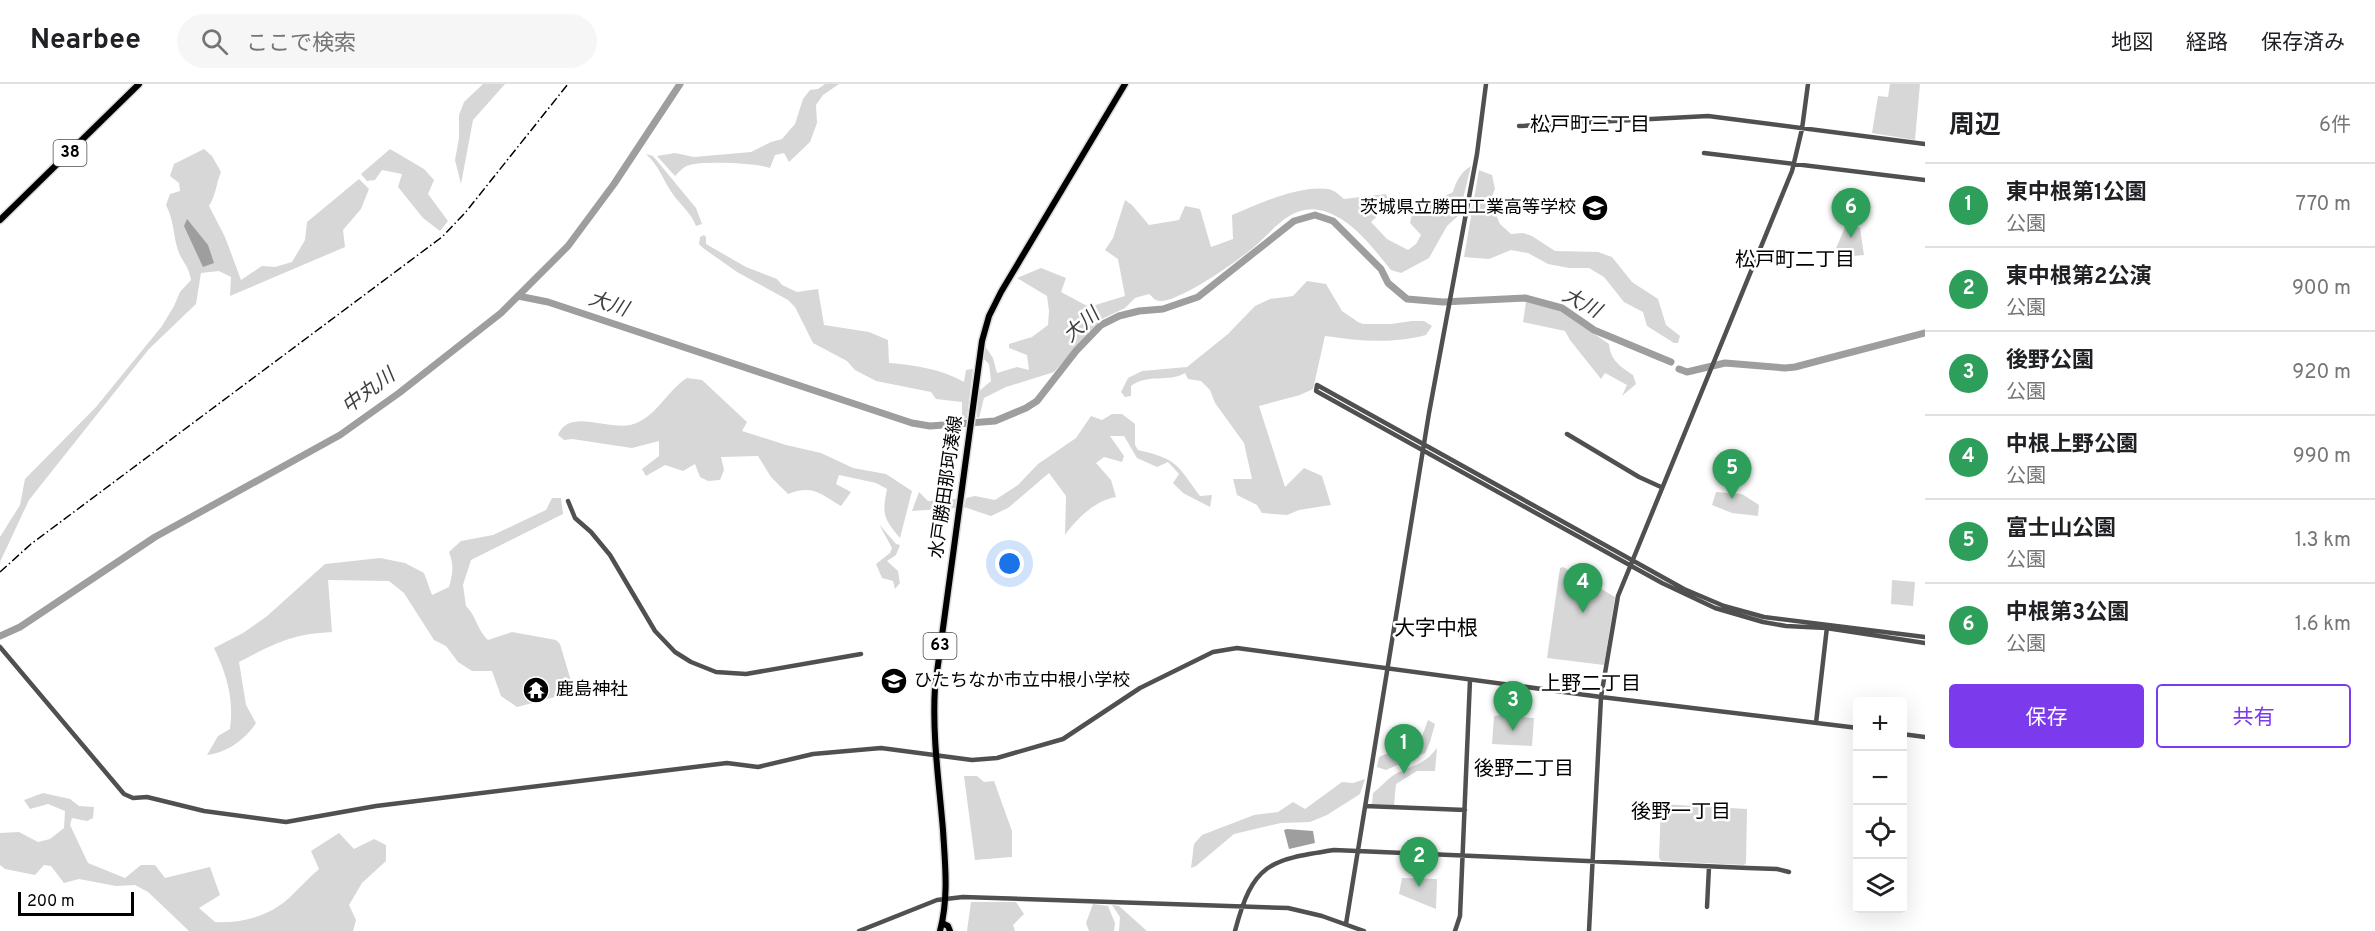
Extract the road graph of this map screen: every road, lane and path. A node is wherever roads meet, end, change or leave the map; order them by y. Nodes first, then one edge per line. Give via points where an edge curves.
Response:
1 (139, 84) edge
2 (1125, 84) edge
3 (1486, 84) edge
4 (1808, 84) edge
5 (1519, 126) dead end
6 (1802, 129) junction
7 (1925, 144) edge
8 (1704, 153) dead end
9 (1794, 164) junction
10 (1925, 180) edge
11 (0, 220) edge
12 (1567, 434) dead end
13 (1425, 444) junction
14 (1424, 451) junction
15 (1661, 487) junction
16 (568, 501) dead end
17 (1632, 560) junction
18 (1630, 566) junction
19 (1827, 626) junction
20 (1925, 637) edge
21 (1925, 643) edge
22 (0, 647) edge
23 (861, 654) dead end
24 (1388, 670) junction
25 (1470, 680) junction
26 (1601, 697) junction
27 (1816, 723) junction
28 (1853, 728) edge
29 (1907, 735) edge
30 (1925, 737) edge
31 (937, 755) junction
32 (1365, 806) junction
33 (1465, 810) junction
34 (1358, 851) junction
35 (1463, 855) junction
36 (1593, 862) junction
37 (1709, 867) junction
38 (1789, 872) dead end
39 (946, 897) junction
40 (1243, 905) junction
41 (1707, 907) dead end
42 (942, 924) junction
43 (1346, 924) junction
44 (859, 931) edge
45 (940, 931) edge
46 (950, 931) edge
47 (1235, 931) edge
48 (1364, 931) edge
49 (1455, 931) edge
50 (1589, 931) edge

1 - 11 main road, 38
2 - 31 main road, 水戸勝田那珂湊線 / 63 via 992,309 982,341 935,687
3 - 13 street
4 - 6 street
5 - 6 street via 1708,116
6 - 7 street
6 - 9 street
8 - 9 street
9 - 10 street
9 - 15 street
12 - 15 street
13 - 14 street
13 - 14 street via 1317,385 1316,391
13 - 17 street
14 - 18 street
14 - 24 street
15 - 17 street
16 - 23 street via 575,518 610,555 655,631 691,662 722,673 746,675
17 - 18 street
17 - 19 street via 1724,606
18 - 19 street via 1683,594 1739,616 1786,626
18 - 26 street via 1618,596
19 - 20 street
19 - 21 street
19 - 27 street
22 - 31 street via 124,794 271,822 727,763 758,767 813,754 881,748
24 - 25 street
24 - 31 street via 1227,649 1140,688 1089,724 1055,742 989,759
24 - 32 street
25 - 26 street
25 - 33 street
26 - 27 street
26 - 36 street
27 - 28 street
29 - 30 street
31 - 39 main road, 水戸勝田那珂湊線 / 63
32 - 33 street
32 - 34 street
33 - 35 street
34 - 35 street
34 - 40 street via 1334,850 1276,861 1260,874
34 - 43 street
35 - 36 street
35 - 49 street via 1460,916
36 - 37 street
36 - 50 street
37 - 38 street
37 - 41 street
39 - 40 street
39 - 42 main road, 水戸勝田那珂湊線 / 63
39 - 44 street
40 - 43 street via 1287,908
40 - 47 street
42 - 45 main road, 水戸勝田那珂湊線 / 63
42 - 46 main road
43 - 48 street

